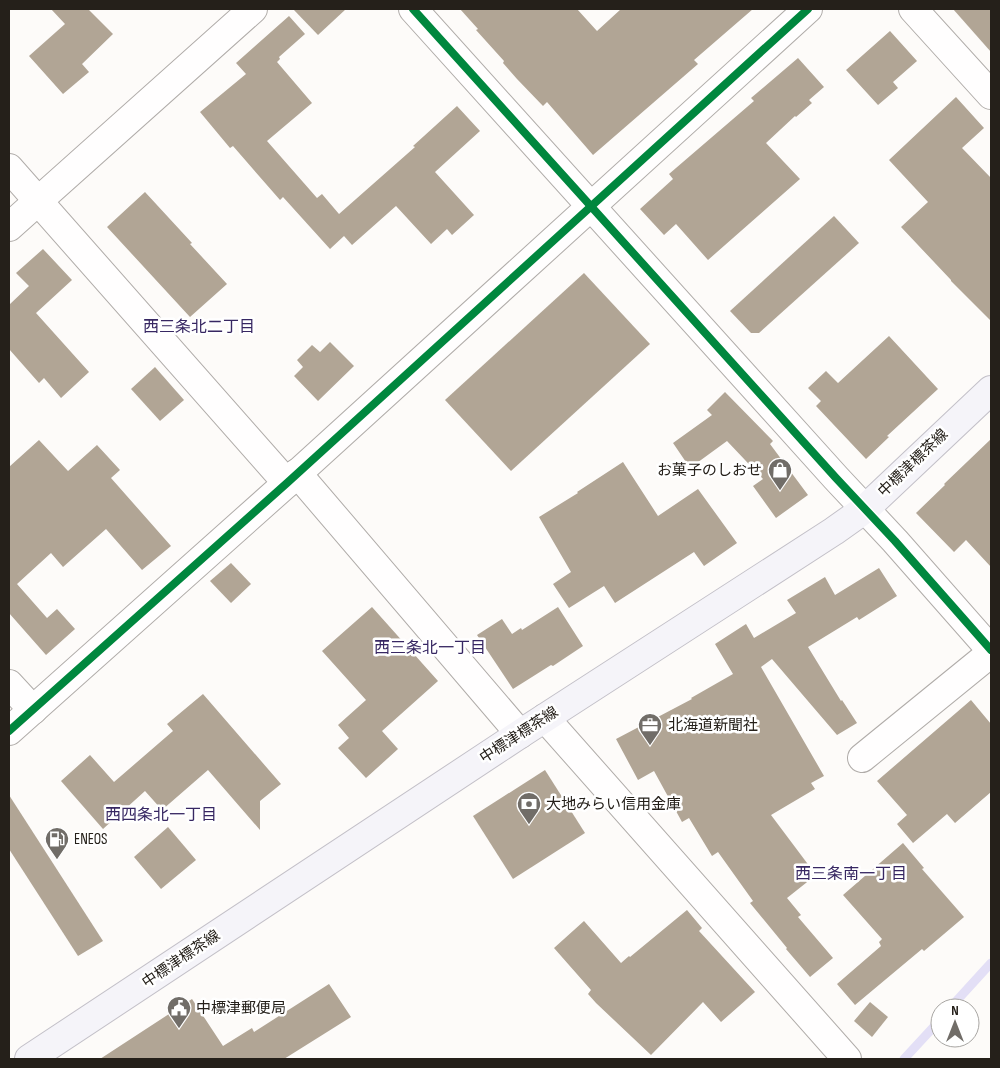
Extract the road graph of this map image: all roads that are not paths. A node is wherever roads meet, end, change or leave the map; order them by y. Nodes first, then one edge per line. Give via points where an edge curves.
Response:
1 (253, 9) edge
2 (413, 9) edge
3 (808, 9) edge
4 (913, 9) edge
5 (991, 95) edge
6 (9, 168) edge
7 (38, 201) junction
8 (592, 206) junction
9 (9, 227) edge
10 (991, 390) edge
11 (292, 478) junction
12 (865, 509) junction
13 (991, 652) edge
14 (9, 684) edge
15 (33, 710) junction
16 (545, 718) junction
17 (9, 731) edge
18 (520, 734) junction
19 (862, 758) dead end
20 (843, 1058) edge
21 (29, 1059) edge

1 - 7 street
2 - 8 street
3 - 8 street
4 - 5 street
6 - 7 street
7 - 9 street
7 - 11 street
8 - 11 street
8 - 12 street
10 - 12 main road, 中標津標茶線
11 - 15 street
11 - 18 street
12 - 13 street
12 - 16 main road, 中標津標茶線
13 - 19 street
14 - 15 street
15 - 17 street
16 - 18 main road, 中標津標茶線
16 - 20 street
18 - 21 main road, 中標津標茶線

